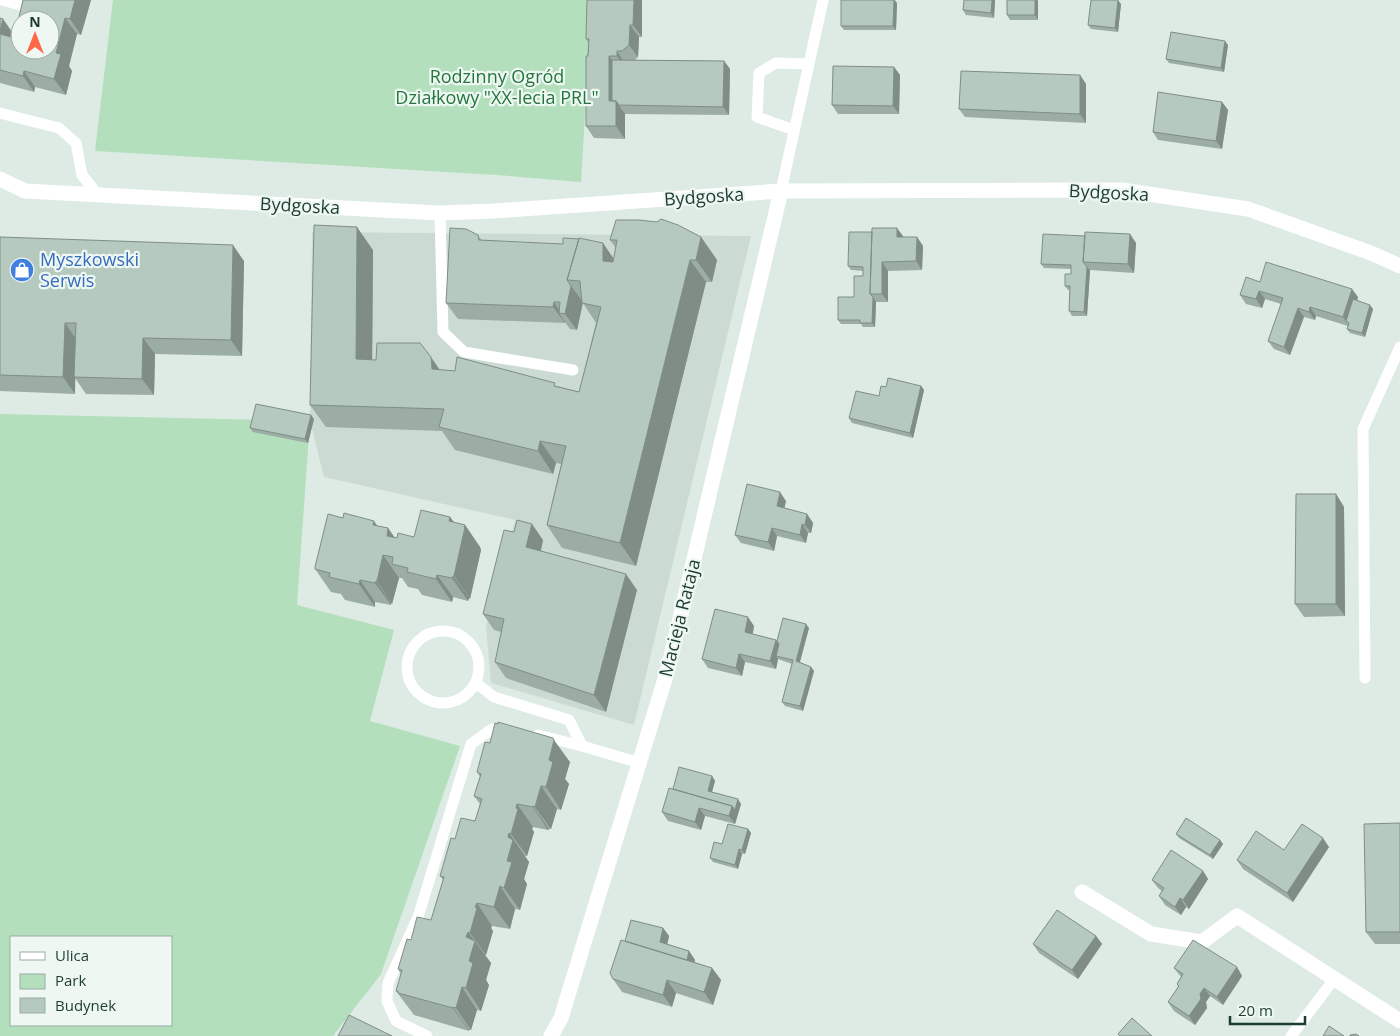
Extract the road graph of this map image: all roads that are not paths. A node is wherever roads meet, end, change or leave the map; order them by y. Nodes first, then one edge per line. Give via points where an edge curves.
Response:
1 (2, 0) edge
2 (823, 0) edge
3 (24, 6) edge
4 (809, 64) junction
5 (0, 113) edge
6 (794, 130) junction
7 (0, 179) edge
8 (781, 191) junction
9 (98, 195) junction
10 (440, 212) junction
11 (1400, 266) edge
12 (1400, 347) edge
13 (573, 370) dead end
14 (1366, 678) dead end
15 (476, 683) junction
16 (582, 746) junction
17 (640, 763) junction
18 (1082, 892) dead end
19 (1335, 978) junction
20 (1400, 1021) edge
21 (427, 1036) edge
22 (551, 1036) edge
23 (1291, 1036) edge

1 - 3 lane
2 - 4 lane
4 - 6 lane
4 - 6 lane via 776,64 760,73 758,117
5 - 9 lane via 59,128 76,143 82,175
6 - 8 lane
7 - 9 street, Bydgoska via 25,191
8 - 10 street, Bydgoska
8 - 11 street, Bydgoska via 1122,190 1248,209
8 - 17 street, Macieja Rataja via 668,669
9 - 10 street, Bydgoska
10 - 13 lane via 443,332 464,352
12 - 14 lane via 1363,429
15 - 15 lane via 479,660 475,649 456,632 432,632 412,647 406,671 416,692 425,699 448,703 459,700
15 - 16 lane via 494,698 569,720
16 - 17 lane
16 - 21 lane via 524,732 492,729 471,744 418,917 388,983 387,1001 396,1020
17 - 22 street, Macieja Rataja via 561,1018
18 - 19 street via 1151,934 1202,942 1237,916
19 - 20 street
19 - 23 lane

